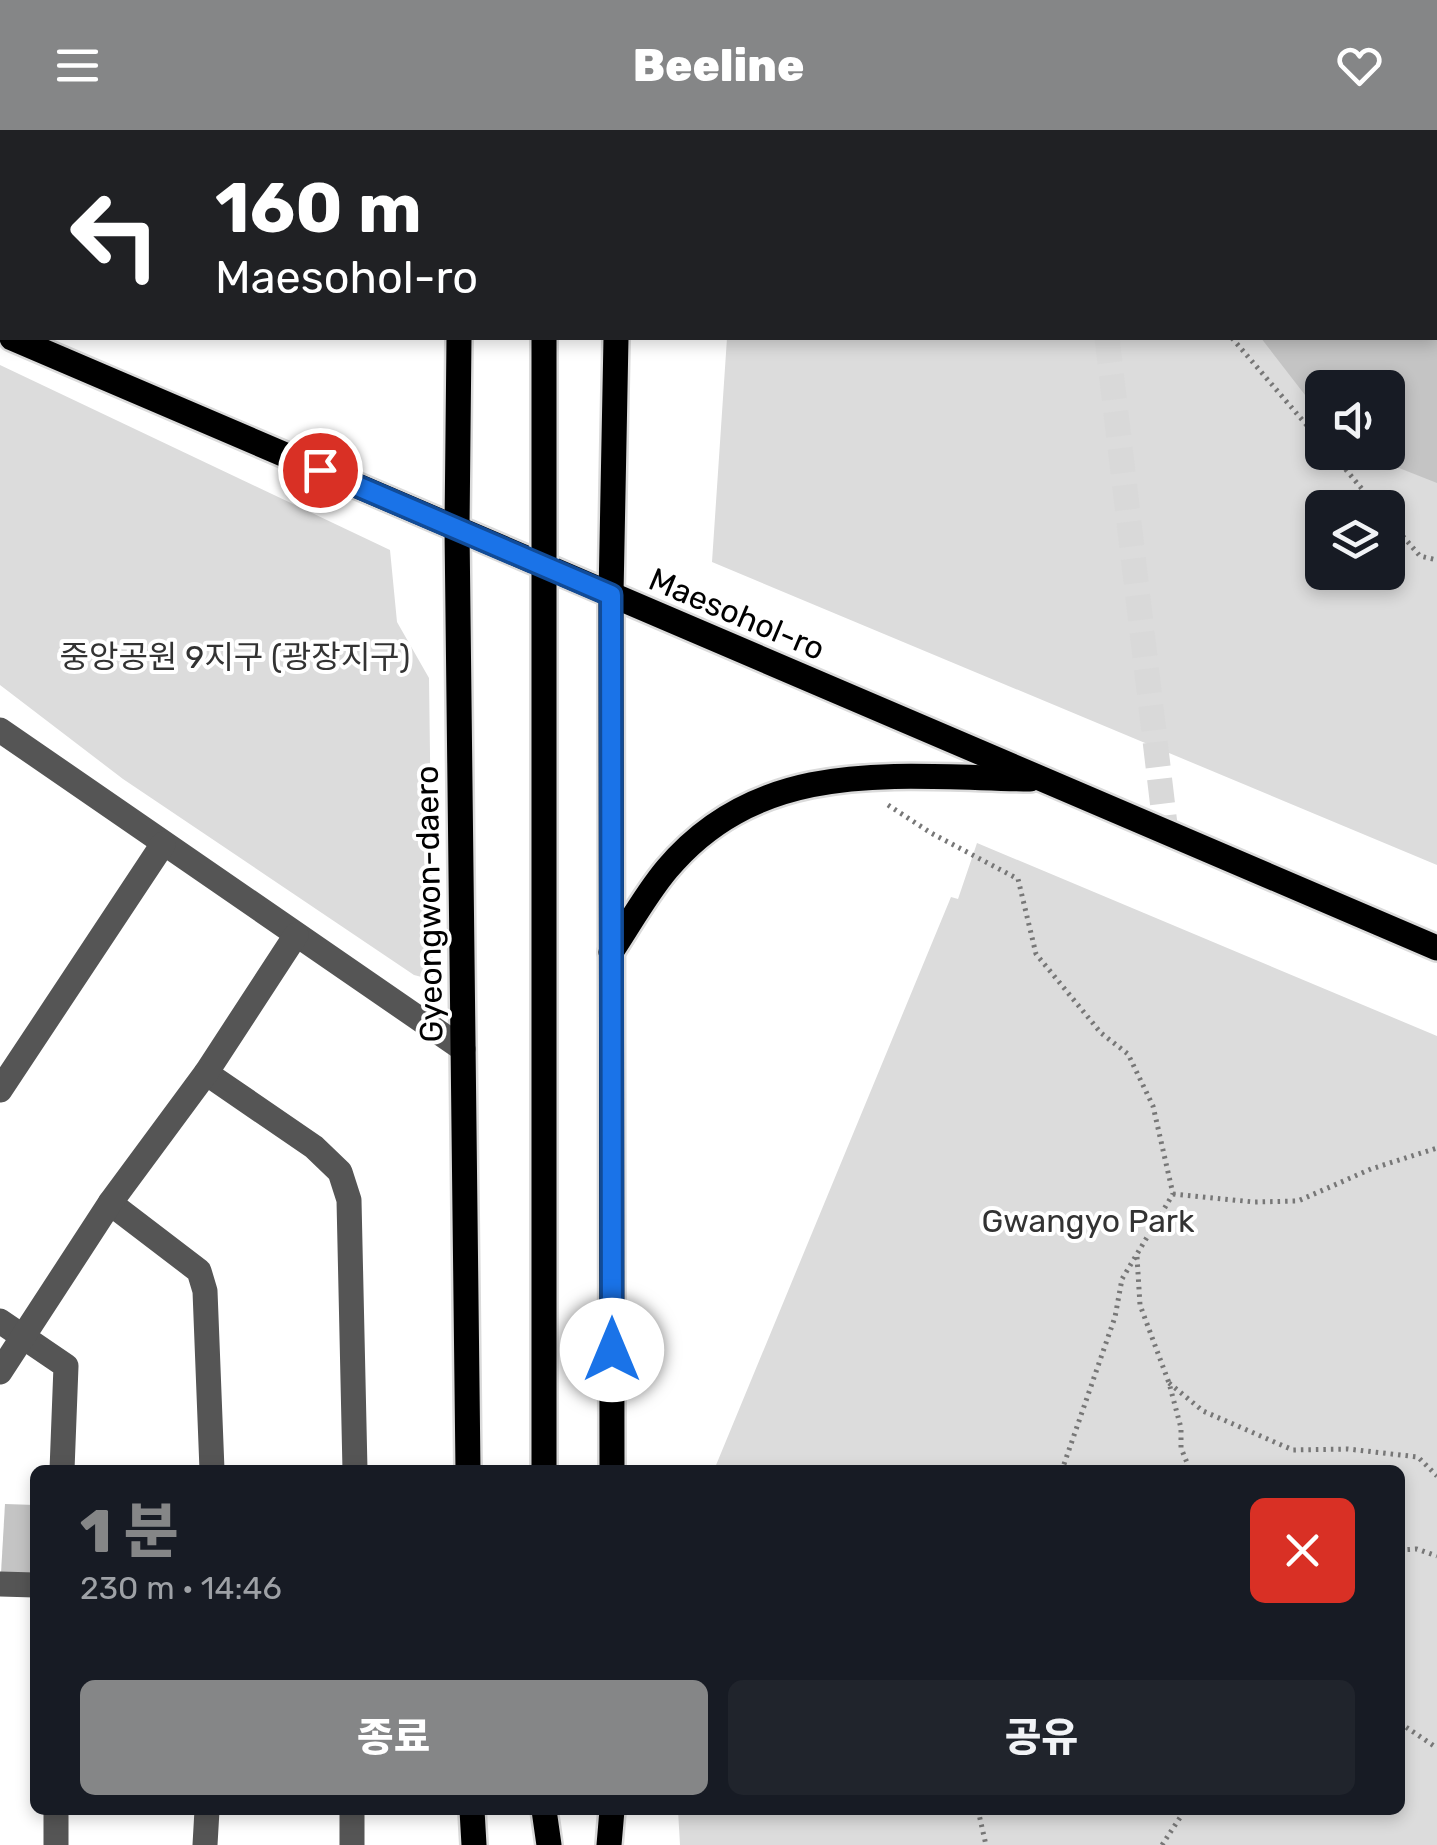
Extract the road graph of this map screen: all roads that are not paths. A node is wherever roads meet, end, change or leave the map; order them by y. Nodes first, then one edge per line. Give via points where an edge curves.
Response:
1 (17, 340) edge
2 (459, 340) edge
3 (544, 340) edge
4 (616, 340) edge
5 (457, 529) junction
6 (611, 595) junction
7 (0, 730) edge
8 (1042, 780) junction
9 (163, 844) junction
10 (296, 935) junction
11 (1437, 948) edge
12 (612, 952) junction
13 (463, 1049) junction
14 (206, 1073) junction
15 (0, 1090) edge
16 (110, 1203) junction
17 (11, 1328) edge
18 (0, 1372) edge
19 (62, 1465) edge
20 (212, 1465) edge
21 (355, 1465) edge
22 (468, 1465) edge
23 (544, 1465) edge
24 (612, 1465) edge
25 (0, 1584) edge
26 (30, 1585) edge
27 (56, 1815) edge
28 (207, 1815) edge
29 (352, 1815) edge
30 (472, 1815) edge
31 (545, 1815) edge
32 (612, 1815) edge
33 (56, 1845) edge
34 (205, 1845) edge
35 (352, 1845) edge
36 (474, 1845) edge
37 (548, 1845) edge
38 (609, 1845) edge

1 - 5 main road, Maesohol-ro
2 - 5 main road, Gyeongwon-daero
3 - 23 main road, bridge
4 - 6 main road
5 - 6 main road, Maesohol-ro
5 - 13 main road, Gyeongwon-daero
6 - 8 main road, Maesohol-ro
6 - 12 main road
7 - 9 street
8 - 11 main road, Maesohol-ro
8 - 12 main road via 850,776 778,791 719,821 667,869
9 - 10 street
9 - 15 street
10 - 13 street
10 - 14 street
12 - 24 main road
13 - 22 main road, Gyeongwon-daero
14 - 16 street
14 - 21 street via 340,1172 349,1200
16 - 17 street
16 - 20 street via 199,1270
17 - 18 street
17 - 19 street via 66,1366
25 - 26 street
27 - 33 street
28 - 34 street
29 - 35 street
30 - 36 main road
31 - 37 main road
32 - 38 main road

